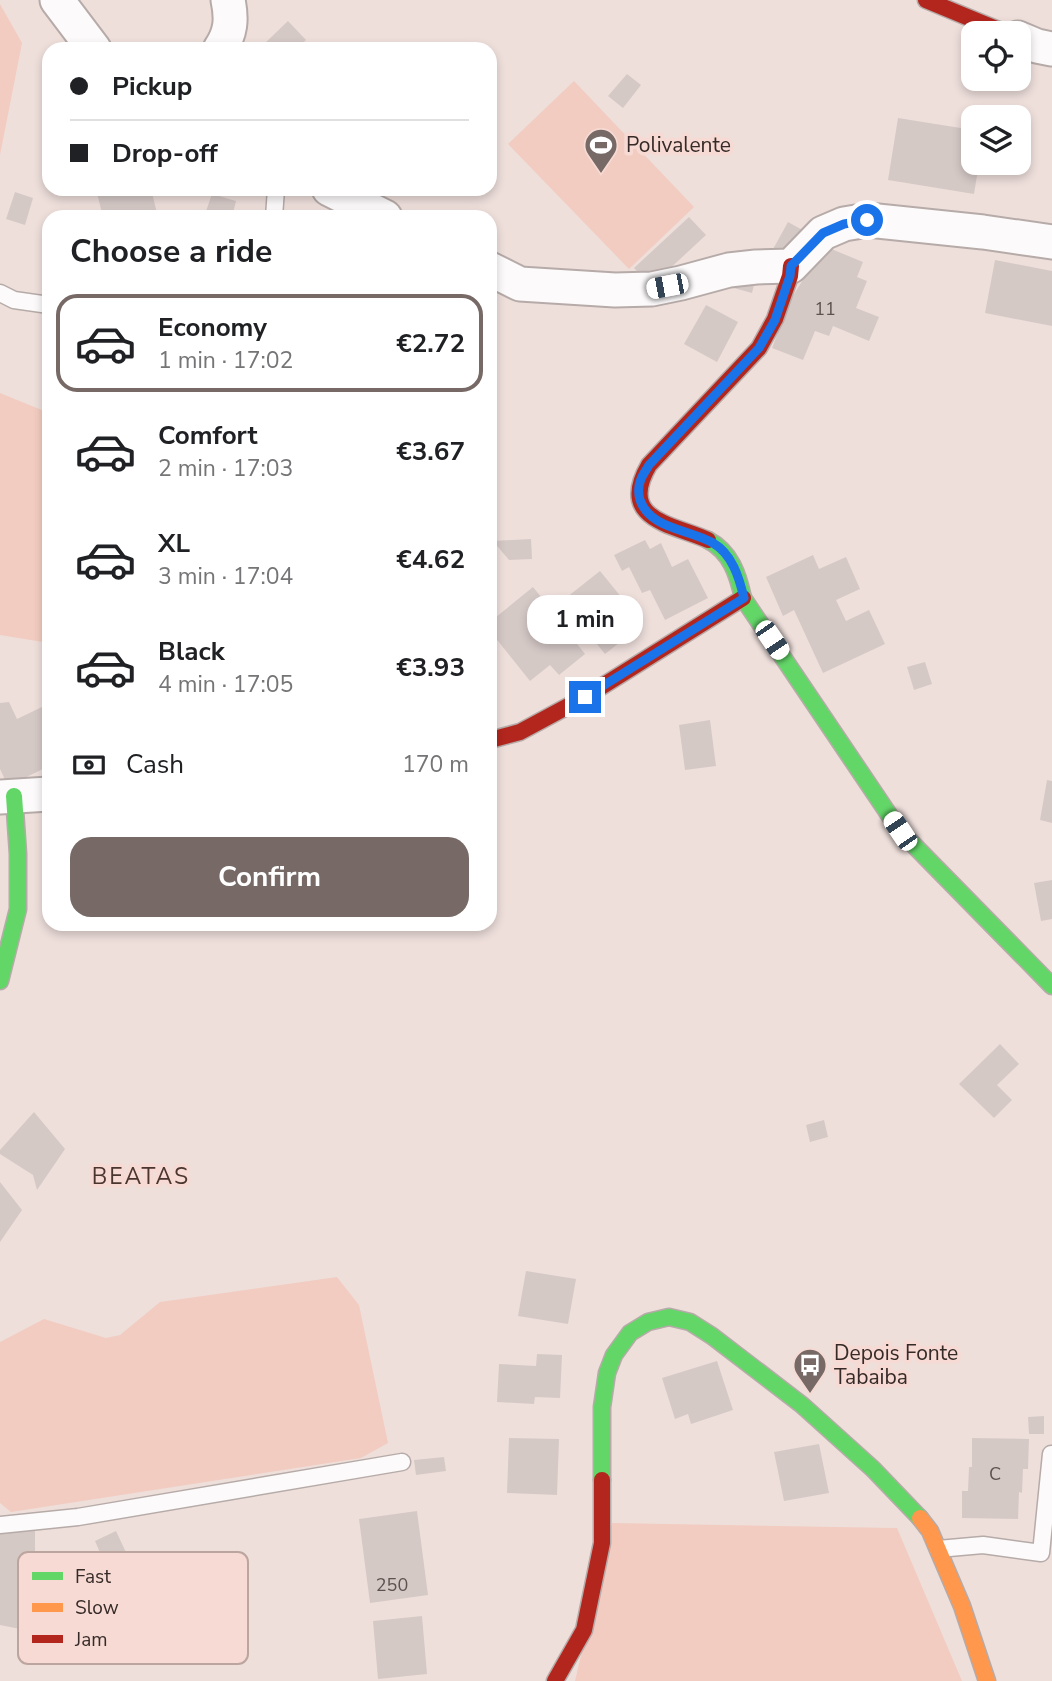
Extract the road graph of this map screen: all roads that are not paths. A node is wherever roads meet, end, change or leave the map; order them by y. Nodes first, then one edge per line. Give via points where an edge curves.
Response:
1 (57, 0) edge
2 (228, 0) edge
3 (926, 0) edge
4 (977, 21) edge
5 (89, 42) edge
6 (225, 42) edge
7 (1031, 43) edge
8 (1052, 49) edge
9 (343, 196) edge
10 (371, 210) edge
11 (1052, 242) edge
12 (791, 266) junction
13 (497, 272) edge
14 (0, 293) edge
15 (42, 304) edge
16 (744, 598) junction
17 (497, 738) edge
18 (42, 794) edge
19 (7, 797) edge
20 (0, 981) edge
21 (1052, 986) edge
22 (1051, 1454) edge
23 (402, 1462) dead end
24 (0, 1525) edge
25 (938, 1549) junction
26 (1047, 1554) edge
27 (555, 1681) edge
28 (987, 1681) edge

1 - 5 street
2 - 6 street via 231,12
3 - 4 street
7 - 8 street
9 - 10 street
11 - 12 street via 867,220 823,233
12 - 13 street via 729,270 652,289 615,290 520,284
12 - 16 street via 775,320 759,348 649,465 638,493 654,519 714,543 731,561
14 - 15 lane
16 - 17 street via 585,697 520,732
16 - 21 street via 900,831
18 - 19 street
19 - 20 street via 18,854 18,909
22 - 26 lane
23 - 24 lane via 90,1515
25 - 26 lane via 983,1545
25 - 27 street via 917,1514 792,1397 690,1322 669,1317 648,1322 630,1334 607,1373 602,1408 602,1543 584,1630
25 - 28 street

